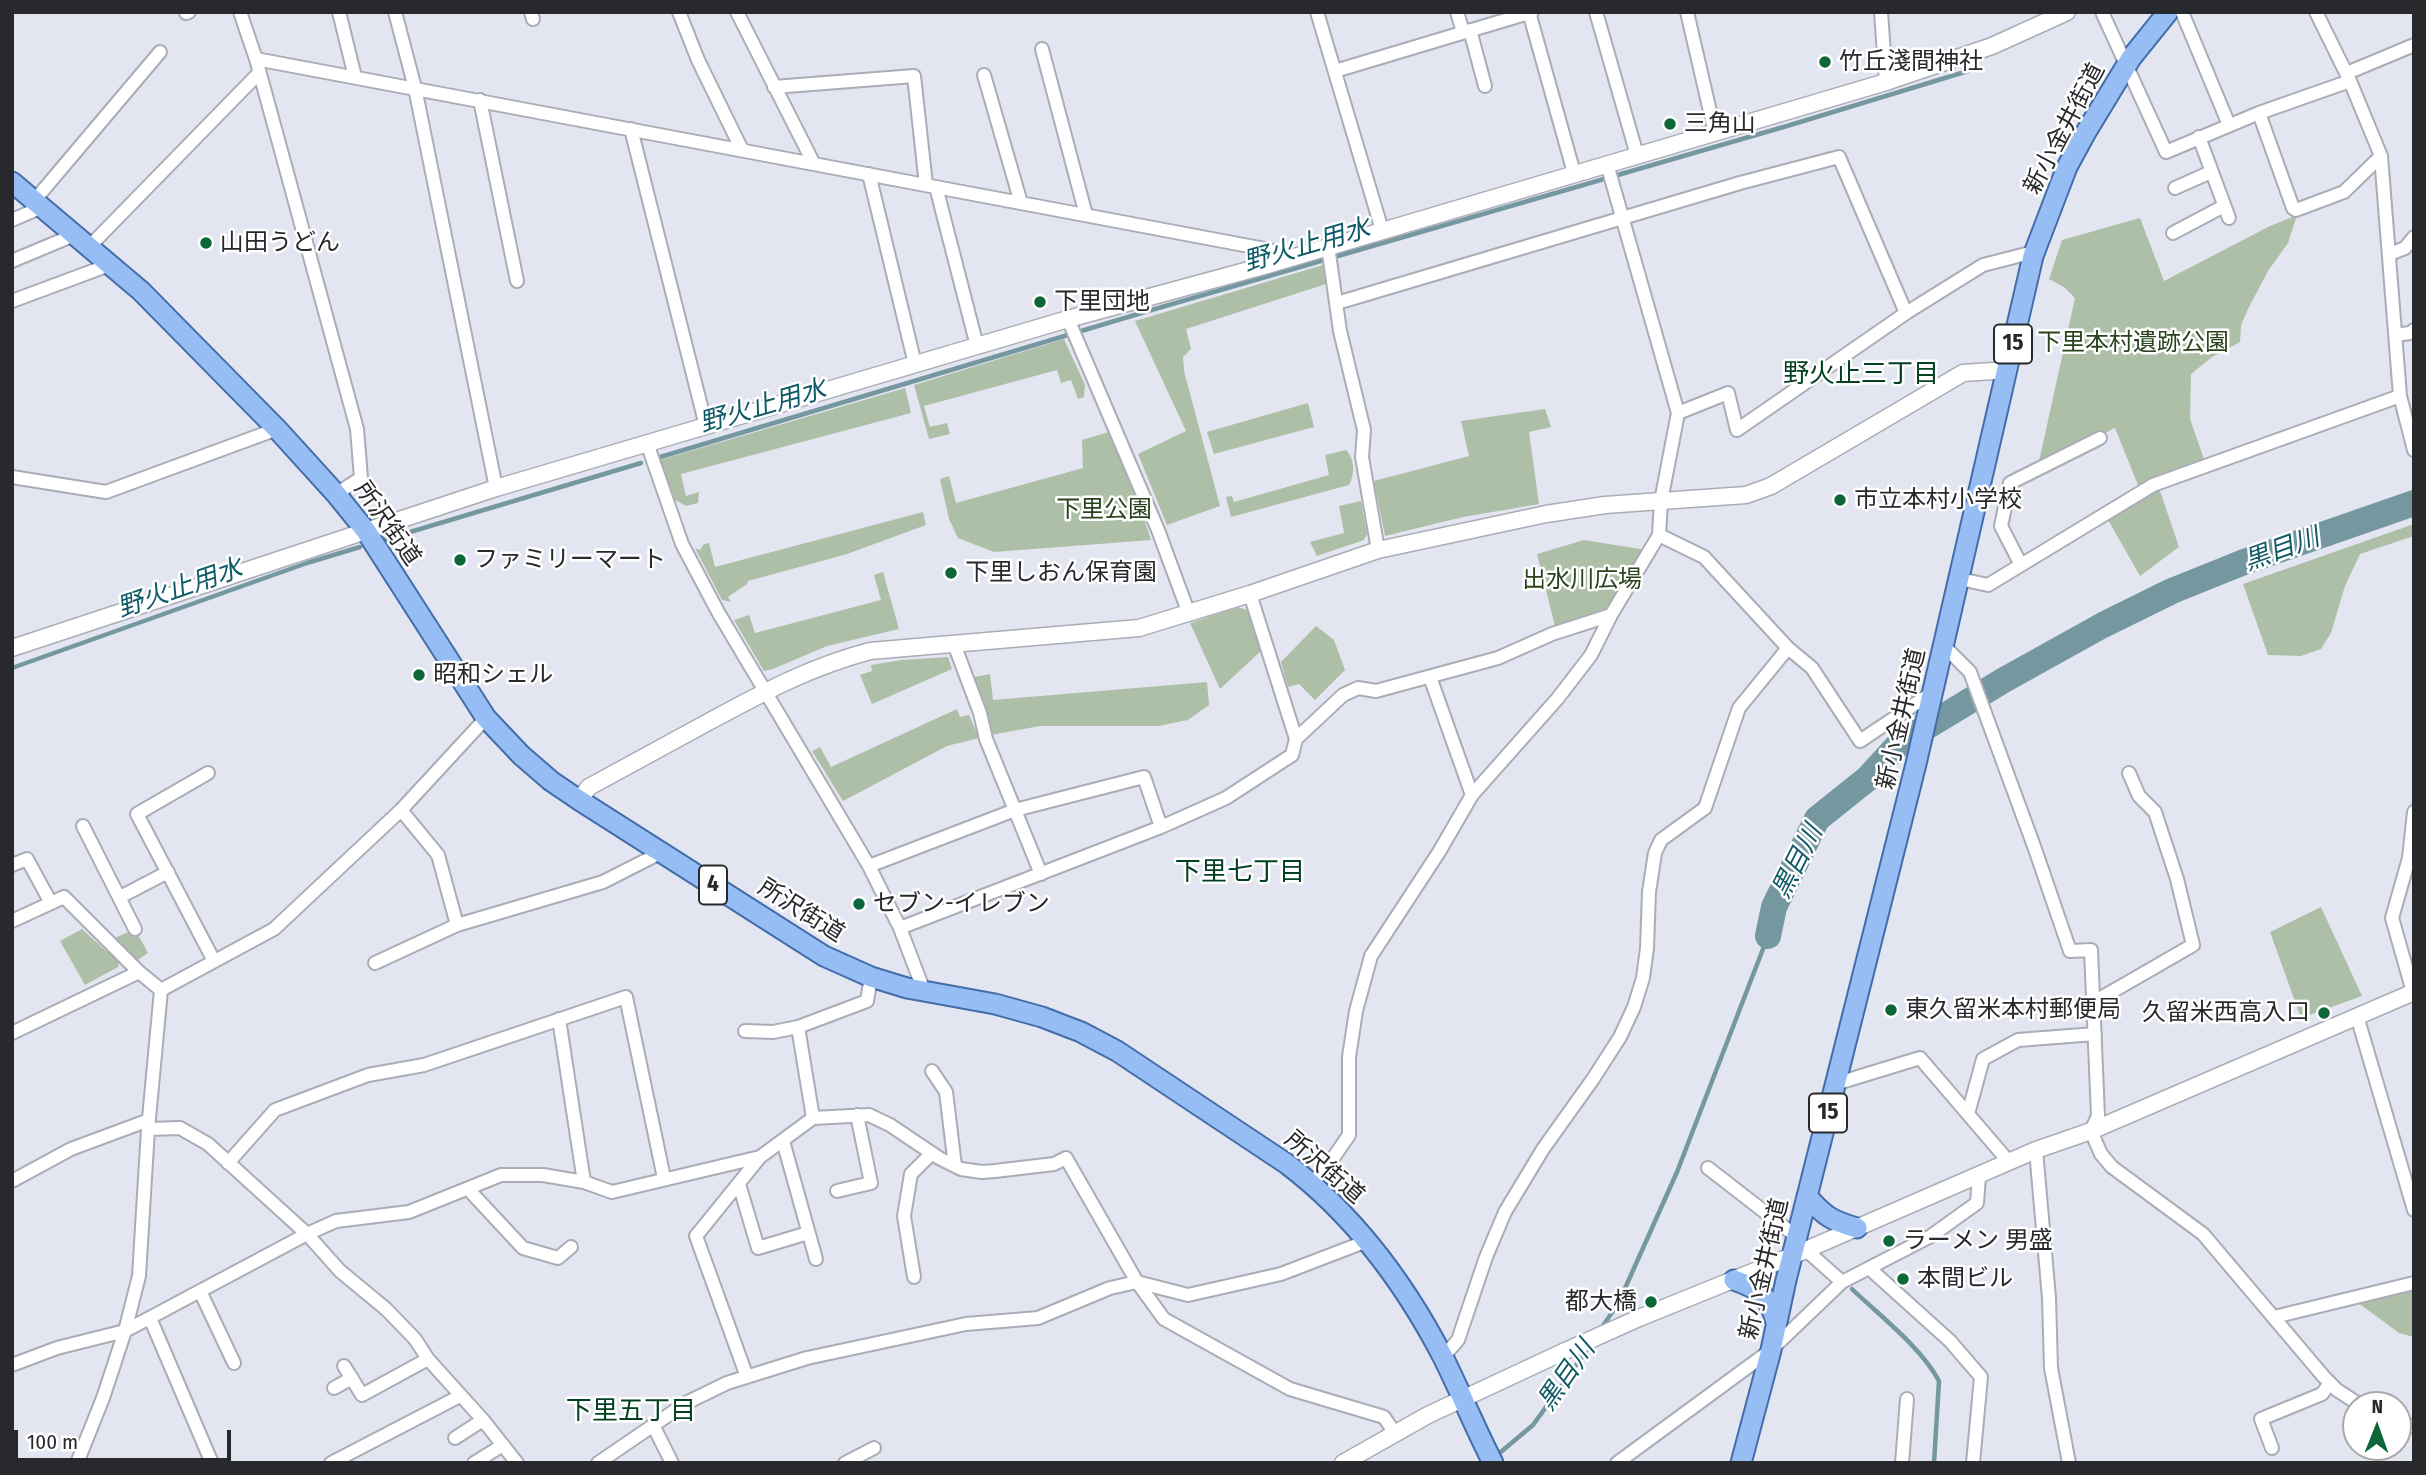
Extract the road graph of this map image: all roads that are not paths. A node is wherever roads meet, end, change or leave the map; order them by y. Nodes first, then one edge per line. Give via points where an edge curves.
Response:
1 (240, 12) edge
2 (339, 12) edge
3 (395, 12) edge
4 (679, 12) edge
5 (737, 12) edge
6 (1318, 12) edge
7 (1457, 12) edge
8 (1530, 12) edge
9 (1596, 12) edge
10 (1686, 12) edge
11 (1881, 12) edge
12 (2067, 12) edge
13 (2102, 12) edge
14 (2168, 12) edge
15 (2182, 12) edge
16 (2318, 13) edge
17 (1467, 31) junction
18 (2414, 45) edge
19 (1042, 49) dead end
20 (160, 52) dead end
21 (256, 59) junction
22 (2126, 66) junction
23 (1335, 71) junction
24 (259, 74) junction
25 (984, 75) dead end
26 (355, 77) junction
27 (2348, 77) junction
28 (1886, 82) junction
29 (1485, 86) dead end
30 (774, 87) junction
31 (415, 88) junction
32 (480, 100) junction
33 (2259, 113) junction
34 (2229, 125) junction
35 (631, 129) junction
36 (1715, 133) junction
37 (2199, 138) junction
38 (742, 150) junction
39 (1637, 155) junction
40 (2381, 156) junction
41 (814, 164) junction
42 (1609, 172) junction
43 (2211, 172) junction
44 (1574, 173) junction
45 (869, 174) junction
46 (12, 182) edge
47 (931, 186) junction
48 (2175, 188) dead end
49 (1021, 203) junction
50 (38, 204) junction
51 (1086, 215) junction
52 (1622, 219) junction
53 (12, 220) edge
54 (1382, 230) junction
55 (2173, 233) dead end
56 (2414, 237) edge
57 (81, 241) junction
58 (1329, 253) junction
59 (2034, 253) junction
60 (2390, 254) junction
61 (1289, 258) junction
62 (12, 261) edge
63 (109, 265) junction
64 (517, 281) dead end
65 (12, 301) edge
66 (1337, 303) junction
67 (1906, 313) junction
68 (1072, 329) junction
69 (2414, 330) edge
70 (2395, 335) junction
71 (977, 346) junction
72 (915, 364) junction
73 (2008, 370) junction
74 (2400, 396) junction
75 (1678, 413) junction
76 (2409, 419) edge
77 (706, 426) junction
78 (277, 429) junction
79 (2100, 438) dead end
80 (647, 443) junction
81 (2414, 450) edge
82 (12, 477) edge
83 (496, 488) junction
84 (336, 494) junction
85 (1661, 501) junction
86 (366, 531) junction
87 (1659, 535) junction
88 (1378, 550) junction
89 (2021, 565) junction
90 (1959, 579) junction
91 (1250, 594) junction
92 (1189, 614) junction
93 (1611, 615) junction
94 (954, 645) junction
95 (1944, 646) junction
96 (12, 648) edge
97 (1788, 648) junction
98 (1430, 677) junction
99 (765, 691) junction
100 (1931, 699) junction
101 (486, 718) junction
102 (1296, 739) junction
103 (208, 774) dead end
104 (2129, 774) dead end
105 (1472, 794) junction
106 (579, 800) junction
107 (401, 810) junction
108 (1015, 810) junction
109 (2414, 812) edge
110 (83, 827) dead end
111 (1161, 827) junction
112 (662, 852) junction
113 (12, 865) edge
114 (869, 866) junction
115 (168, 872) junction
116 (1041, 874) junction
117 (120, 897) junction
118 (51, 903) junction
119 (12, 921) edge
120 (457, 925) junction
121 (900, 928) junction
122 (135, 929) dead end
123 (214, 961) junction
124 (375, 963) dead end
125 (2410, 970) edge
126 (139, 972) junction
127 (871, 977) junction
128 (161, 990) junction
129 (924, 991) junction
130 (2413, 992) edge
131 (2094, 1002) junction
132 (2357, 1016) junction
133 (559, 1019) junction
134 (798, 1027) junction
135 (745, 1031) dead end
136 (12, 1033) edge
137 (2095, 1034) junction
138 (932, 1071) dead end
139 (1835, 1084) junction
140 (1968, 1114) junction
141 (857, 1115) junction
142 (813, 1118) junction
143 (148, 1125) junction
144 (2091, 1130) junction
145 (783, 1140) junction
146 (2036, 1150) junction
147 (932, 1153) junction
148 (760, 1157) junction
149 (2008, 1162) junction
150 (228, 1163) junction
151 (955, 1166) junction
152 (1708, 1168) dead end
153 (1979, 1176) junction
154 (664, 1178) junction
155 (12, 1181) edge
156 (584, 1182) junction
157 (1312, 1183) junction
158 (738, 1184) junction
159 (469, 1189) junction
160 (837, 1191) dead end
161 (1807, 1196) junction
162 (2414, 1210) edge
163 (1857, 1228) junction
164 (808, 1233) junction
165 (307, 1234) junction
166 (1367, 1241) junction
167 (571, 1247) dead end
168 (1798, 1248) junction
169 (816, 1259) dead end
170 (1869, 1268) junction
171 (914, 1277) dead end
172 (1734, 1280) junction
173 (1137, 1282) junction
174 (1842, 1282) junction
175 (2414, 1283) edge
176 (200, 1291) junction
177 (2274, 1317) junction
178 (150, 1318) junction
179 (1776, 1322) junction
180 (125, 1331) junction
181 (1771, 1350) junction
182 (1443, 1357) junction
183 (428, 1359) junction
184 (233, 1363) dead end
185 (12, 1365) edge
186 (344, 1366) dead end
187 (747, 1377) junction
188 (352, 1378) junction
189 (2330, 1383) junction
190 (334, 1388) dead end
191 (2342, 1392) edge
192 (460, 1396) junction
193 (1462, 1399) junction
194 (1907, 1399) dead end
195 (484, 1420) junction
196 (653, 1425) junction
197 (1394, 1432) junction
198 (455, 1438) dead end
199 (503, 1445) junction
200 (874, 1448) dead end
201 (2272, 1448) dead end
202 (1490, 1459) edge
203 (848, 1462) edge
204 (77, 1463) edge
205 (212, 1463) edge
206 (331, 1463) edge
207 (474, 1463) edge
208 (517, 1463) edge
209 (598, 1463) edge
210 (672, 1463) edge
211 (1343, 1463) edge
212 (1617, 1463) edge
213 (1741, 1463) edge
214 (1902, 1463) edge
215 (1973, 1463) edge
216 (2069, 1463) edge

1 - 21 street
2 - 26 street
3 - 31 street
4 - 38 street
5 - 30 street
6 - 23 street
7 - 17 street
8 - 17 street
8 - 44 street
9 - 39 street
10 - 36 street
11 - 28 street
12 - 28 street via 1992,46
13 - 22 street
14 - 22 main road, 新小金井街道 / 15
15 - 34 street
16 - 27 street
17 - 23 street
17 - 29 street
18 - 27 street
19 - 51 street
20 - 50 street
21 - 24 street
21 - 26 street
22 - 37 street via 2166,152
22 - 59 main road, 新小金井街道 / 15 via 2067,167
23 - 54 street
24 - 57 street
24 - 84 street via 357,429 361,478
25 - 49 street
26 - 31 street
27 - 33 street
27 - 40 street
28 - 36 street
30 - 41 street
30 - 47 street via 914,76
31 - 32 street
31 - 83 street
32 - 35 street
32 - 64 street
33 - 34 street
33 - 40 street via 2297,210 2344,192
34 - 37 street
35 - 38 street
35 - 77 street
36 - 39 street
37 - 43 street
38 - 41 street
39 - 42 street
40 - 60 street
41 - 45 street
42 - 44 street
42 - 52 street
43 - 48 street
43 - 55 street via 2227,212
44 - 54 street
45 - 47 street
45 - 72 street
46 - 50 main road, 所沢街道 / 4
47 - 49 street
47 - 71 street
49 - 51 street
50 - 53 street
50 - 57 main road, 所沢街道 / 4
51 - 61 street via 1265,249
52 - 66 street
52 - 67 street via 1839,156
52 - 75 street
54 - 58 street
56 - 60 street via 2405,248
57 - 62 street
57 - 63 main road, 所沢街道 / 4
58 - 61 street
58 - 66 street
59 - 67 street via 1983,265
59 - 73 main road, 新小金井街道 / 15
60 - 70 street
61 - 68 street
63 - 65 street
63 - 78 main road, 所沢街道 / 4 via 141,291
66 - 88 street via 1364,430 1362,457
67 - 75 street via 1737,430 1728,393
68 - 71 street
68 - 92 street
69 - 70 street
70 - 74 street
71 - 72 street
72 - 77 street
73 - 85 street via 1963,373 1771,486 1746,495
73 - 90 main road, 新小金井街道 / 15
74 - 76 street
74 - 89 street via 2153,485
75 - 85 street
76 - 81 street
77 - 80 street
78 - 82 street via 106,492
78 - 84 main road, 所沢街道 / 4
79 - 89 street via 2010,483 2001,526
80 - 83 street
80 - 99 street via 682,544
83 - 86 street
84 - 86 main road, 所沢街道 / 4
85 - 87 street
85 - 88 street via 1546,514
86 - 96 street
86 - 101 main road, 所沢街道 / 4
87 - 93 street
87 - 97 street via 1704,557
88 - 91 street
89 - 90 street via 1988,585
90 - 95 main road, 新小金井街道 / 15
91 - 92 street
91 - 102 street
92 - 94 street via 1139,628
93 - 98 street via 1498,658
93 - 105 street via 1591,655 1558,698
94 - 99 street via 870,651 807,670
94 - 108 street
95 - 100 main road, 新小金井街道 / 15
95 - 131 street via 1969,672 2070,951 2091,950
97 - 100 street via 1812,668 1860,741
97 - 182 street via 1739,708 1705,808 1661,839 1649,892 1643,978 1634,1007 1607,1058 1505,1212 1458,1340
98 - 102 street via 1376,691 1358,688 1343,695
98 - 105 street
99 - 106 street via 589,787
99 - 114 street
100 - 139 main road, 新小金井街道 / 15
101 - 106 main road, 所沢街道 / 4 via 521,755
101 - 107 street
102 - 111 street via 1292,755 1226,798
103 - 115 street via 137,814
104 - 131 street via 2139,796 2155,812 2193,944
105 - 157 street via 1371,957 1349,1057 1349,1135
106 - 112 main road, 所沢街道 / 4
107 - 120 street via 438,855
107 - 123 street via 274,929
108 - 111 street via 1144,777
108 - 114 street
108 - 116 street
109 - 125 street via 2409,858 2392,918
110 - 117 street
111 - 116 street
112 - 120 street via 603,882
112 - 127 main road, 所沢街道 / 4 via 824,956
113 - 118 street via 27,859
114 - 121 street
115 - 117 street
115 - 123 street
116 - 121 street
117 - 122 street
118 - 119 street
118 - 126 street via 64,897
120 - 124 street
121 - 129 street
123 - 128 street
125 - 130 street
126 - 128 street
126 - 136 street
127 - 129 main road, 所沢街道 / 4
127 - 134 street via 867,1001
128 - 143 street
129 - 157 main road, 所沢街道 / 4 via 1030,1013 1093,1038
130 - 132 street
131 - 137 street
132 - 144 street
132 - 162 street
133 - 150 street via 424,1065 368,1075 275,1110
133 - 154 street via 626,997
133 - 156 street
134 - 135 street
134 - 142 street
137 - 140 street via 2018,1040 1983,1059
137 - 144 street via 2098,1116
138 - 151 street via 946,1092
139 - 140 street via 1920,1058
139 - 161 main road, 新小金井街道 / 15
140 - 149 street
141 - 142 street
141 - 147 street via 890,1125
141 - 160 street via 871,1183
142 - 145 street
143 - 150 street via 180,1128 208,1144
143 - 155 street via 71,1149
143 - 180 street via 139,1276
144 - 146 street
144 - 177 street via 2112,1167 2203,1234
145 - 148 street
145 - 164 street
146 - 149 street
146 - 216 street via 2051,1368
147 - 151 street
147 - 171 street via 911,1174 904,1216
148 - 154 street
148 - 158 street
149 - 153 street
150 - 165 street
151 - 173 street via 982,1172 1054,1164 1066,1158
152 - 168 street
153 - 163 street
153 - 170 street via 1977,1203 1931,1236
154 - 156 street via 612,1192
156 - 159 street via 543,1175 501,1175
157 - 166 main road, 所沢街道 / 4
158 - 164 street via 758,1248
158 - 187 street via 696,1236
159 - 165 street via 409,1212 336,1222
159 - 167 street via 523,1248 558,1258
161 - 163 main road via 1822,1214
161 - 168 main road, 新小金井街道 / 15
163 - 168 street
164 - 169 street
165 - 176 street
165 - 183 street via 340,1271 386,1309
166 - 173 street via 1281,1274 1188,1295
166 - 182 main road, 所沢街道 / 4 via 1414,1306
168 - 172 street
168 - 174 street
168 - 179 main road, 新小金井街道 / 15
170 - 174 street
170 - 215 street via 1950,1340 1981,1377
172 - 179 main road via 1763,1294
172 - 193 street
173 - 187 street via 1110,1288 1038,1318 966,1324 807,1358
173 - 197 street via 1164,1319 1290,1389 1384,1417
174 - 181 street
175 - 177 street
176 - 178 street
176 - 184 street
177 - 189 street
178 - 180 street
178 - 205 street
179 - 181 main road, 新小金井街道 / 15
180 - 185 street
180 - 204 street
181 - 212 street
181 - 213 main road, 新小金井街道 / 15
182 - 193 main road, 所沢街道 / 4
183 - 188 street via 362,1395
183 - 192 street
186 - 188 street
187 - 196 street via 685,1403
188 - 190 street
189 - 191 street
189 - 201 street via 2322,1394 2261,1419
192 - 195 street
192 - 206 street
193 - 197 street
193 - 202 main road, 所沢街道 / 4
194 - 214 street
195 - 198 street
195 - 199 street
196 - 209 street
196 - 210 street
197 - 211 street
199 - 207 street
199 - 208 street
200 - 203 street

